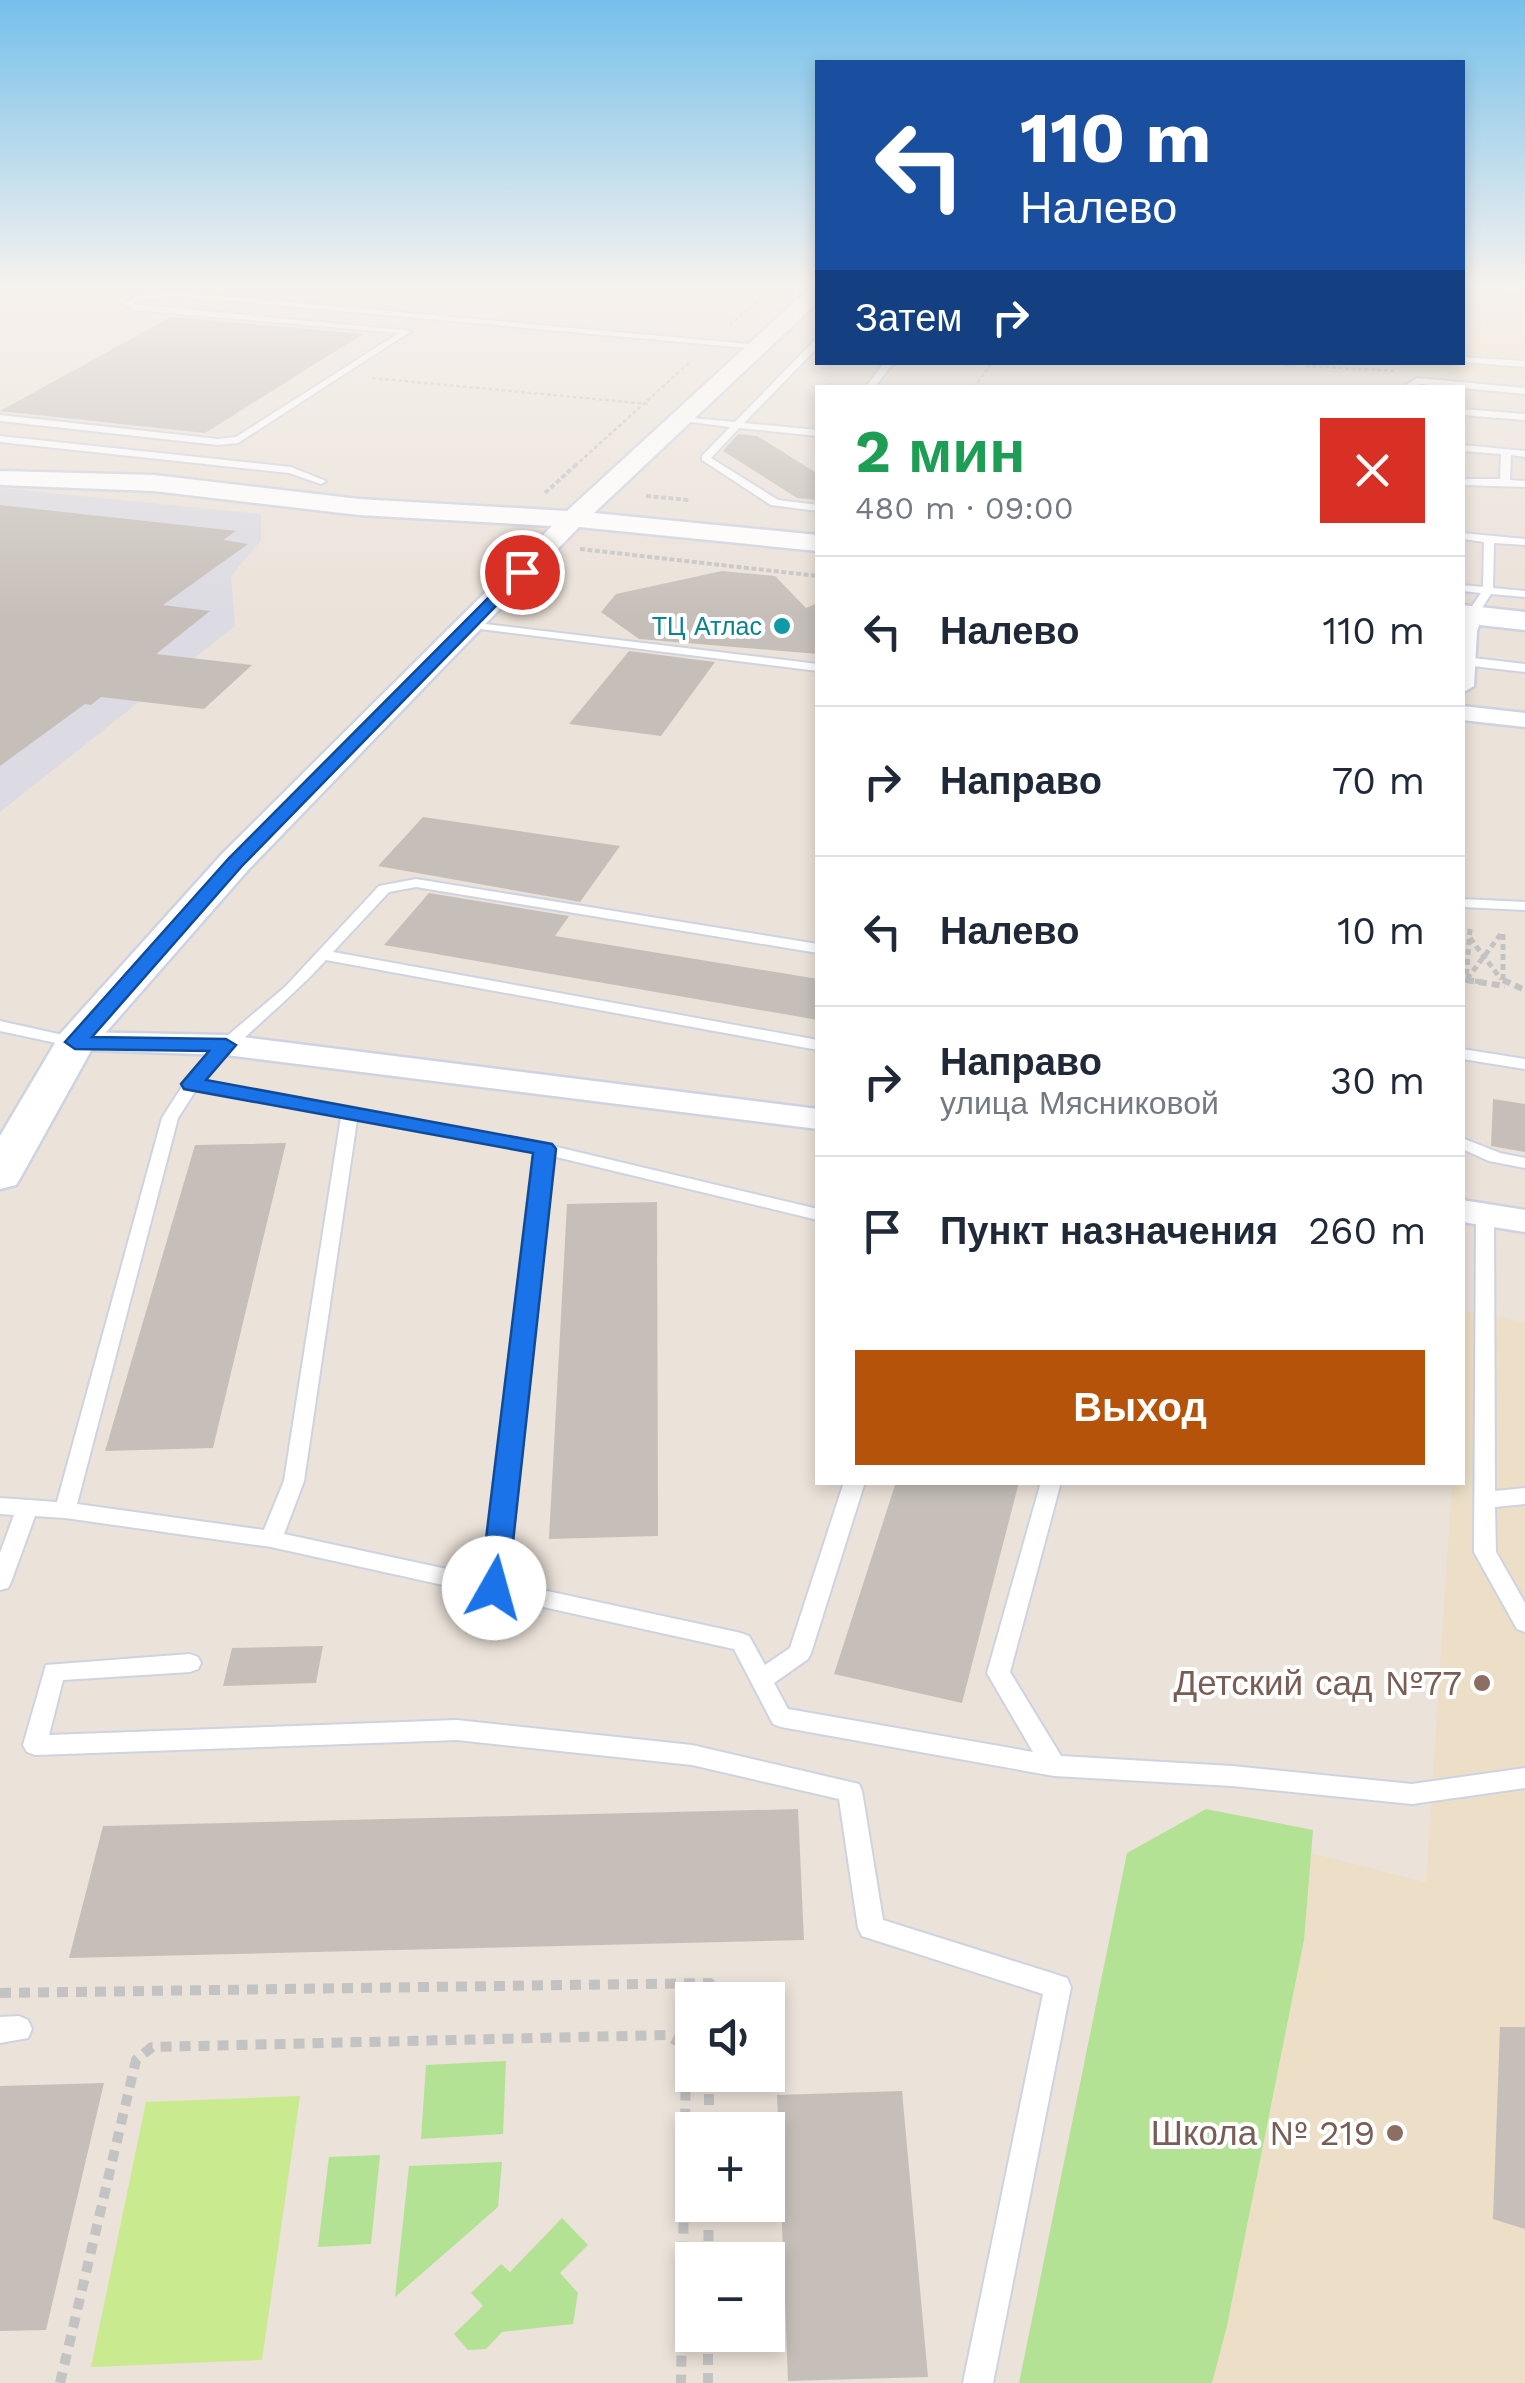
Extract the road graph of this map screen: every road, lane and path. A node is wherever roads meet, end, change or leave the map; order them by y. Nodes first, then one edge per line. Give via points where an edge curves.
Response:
1 (310, 395) edge
2 (563, 395) edge
3 (704, 395) edge
4 (765, 395) edge
5 (638, 402) dead end
6 (1465, 412) edge
7 (1525, 417) edge
8 (0, 418) edge
9 (681, 420) junction
10 (736, 425) junction
11 (815, 432) edge
12 (0, 439) edge
13 (1465, 448) edge
14 (1506, 452) junction
15 (1525, 454) edge
16 (0, 478) edge
17 (321, 482) dead end
18 (1465, 482) edge
19 (1506, 482) junction
20 (1525, 484) edge
21 (815, 508) edge
22 (573, 519) junction
23 (1465, 536) edge
24 (1489, 538) junction
25 (1525, 542) edge
26 (815, 543) edge
27 (1488, 590) junction
28 (1525, 594) edge
29 (1466, 606) edge
30 (1525, 621) edge
31 (468, 625) junction
32 (1465, 634) edge
33 (1465, 661) edge
34 (815, 668) edge
35 (1525, 668) edge
36 (1465, 713) edge
37 (1525, 720) edge
38 (1465, 903) edge
39 (1525, 906) edge
40 (815, 949) edge
41 (1482, 953) junction
42 (323, 955) junction
43 (1467, 961) junction
44 (1476, 966) junction
45 (1466, 980) junction
46 (1503, 983) junction
47 (1525, 990) edge
48 (0, 1026) edge
49 (75, 1042) junction
50 (815, 1044) edge
51 (226, 1045) junction
52 (1465, 1054) edge
53 (1525, 1064) edge
54 (192, 1084) junction
55 (350, 1112) junction
56 (815, 1119) edge
57 (1465, 1144) edge
58 (544, 1149) junction
59 (1525, 1163) edge
60 (0, 1175) edge
61 (1474, 1213) edge
62 (815, 1214) edge
63 (1525, 1220) edge
64 (854, 1485) edge
65 (1049, 1485) edge
66 (1525, 1496) edge
67 (1485, 1500) junction
68 (0, 1506) edge
69 (27, 1508) junction
70 (65, 1510) junction
71 (270, 1540) junction
72 (0, 1582) edge
73 (494, 1588) junction
74 (1525, 1623) edge
75 (190, 1663) dead end
76 (761, 1680) junction
77 (1054, 1766) junction
78 (1525, 1778) edge
79 (675, 1983) edge
80 (0, 1993) edge
81 (708, 2352) edge
82 (60, 2383) edge
83 (680, 2383) edge
84 (708, 2383) edge
85 (978, 2383) edge

1 - 8 lane via 228,442
2 - 5 path
3 - 9 street
4 - 10 lane
6 - 7 lane
9 - 10 lane
9 - 22 street
10 - 11 lane
10 - 21 lane via 705,458 775,503
12 - 17 lane via 292,470
13 - 14 lane
14 - 15 lane
14 - 19 lane
16 - 22 street via 154,484 359,507
18 - 19 lane
19 - 20 lane
22 - 26 street
22 - 31 street
23 - 24 lane
24 - 25 lane
24 - 27 lane
27 - 28 lane
27 - 29 lane
27 - 29 lane
29 - 30 street
29 - 32 street
31 - 34 lane
31 - 49 street via 235,862
33 - 35 lane
36 - 37 street
38 - 39 lane
40 - 42 lane via 416,883 384,889
41 - 43 path
41 - 43 path via 1470,933
41 - 44 path
41 - 46 path
41 - 46 path via 1502,934
42 - 50 lane
42 - 51 lane
43 - 44 path
43 - 45 path
44 - 45 path
45 - 46 path
46 - 47 path
48 - 49 lane
49 - 51 street
49 - 60 street
51 - 54 lane
51 - 56 street
52 - 53 lane
54 - 55 lane
54 - 70 lane via 170,1118
55 - 58 lane
55 - 71 lane via 294,1481
57 - 59 lane
58 - 62 lane
58 - 73 lane
61 - 63 street
61 - 67 lane
64 - 76 lane via 800,1653
65 - 77 lane via 998,1674
66 - 67 lane
67 - 74 lane via 1485,1552
68 - 69 lane
69 - 70 lane
69 - 72 lane
70 - 71 lane
71 - 73 lane
73 - 76 lane via 741,1642
75 - 85 lane via 54,1670 35,1745 457,1730 692,1755 850,1791 872,1928 1058,1987
76 - 77 lane via 781,1717
77 - 78 lane via 1412,1794
79 - 80 path
81 - 84 path
82 - 83 path via 136,2060 152,2047 666,2035 680,2043 686,2060

